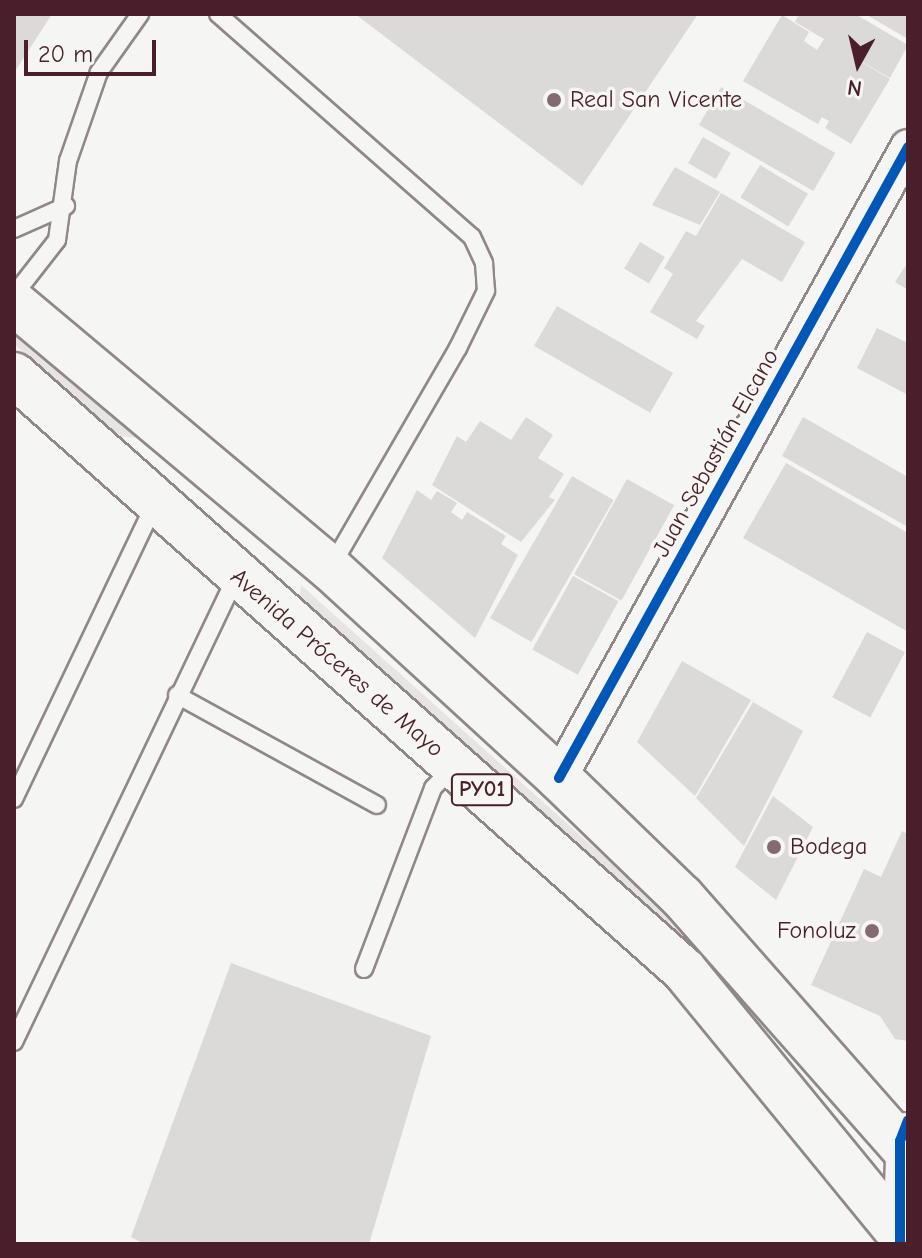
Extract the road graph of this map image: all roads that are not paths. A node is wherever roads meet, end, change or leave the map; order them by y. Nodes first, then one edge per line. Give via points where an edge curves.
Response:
1 (140, 14) edge
2 (218, 14) edge
3 (908, 147) edge
4 (66, 206) junction
5 (14, 229) edge
6 (14, 295) edge
7 (14, 303) edge
8 (14, 375) edge
9 (157, 500) junction
10 (330, 568) junction
11 (237, 576) junction
12 (177, 695) junction
13 (454, 766) junction
14 (559, 778) junction
15 (14, 799) edge
16 (377, 805) dead end
17 (364, 969) dead end
18 (14, 1042) edge
19 (905, 1138) edge
20 (904, 1234) edge

1 - 4 lane via 99,72 68,161
2 - 10 lane via 472,237 484,263 486,291
3 - 14 street, Juan Sebastián Elcano
4 - 5 lane
4 - 6 lane via 57,240
7 - 10 highway, PY01
8 - 9 highway, Avenida Próceres de Mayo / PY01
9 - 11 highway, Avenida Próceres de Mayo / PY01
9 - 15 lane
10 - 14 highway, PY01
11 - 12 lane
11 - 13 highway, Avenida Próceres de Mayo / PY01
12 - 16 lane
12 - 18 lane
13 - 17 lane via 433,788
13 - 20 highway, Avenida Próceres de Mayo / PY01 via 684,970
14 - 19 highway, PY01 via 682,897
19 - 20 street

